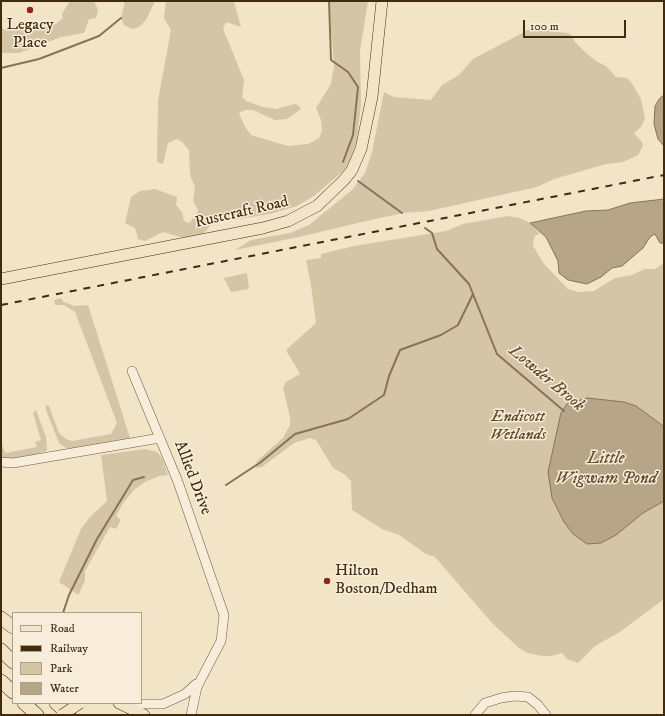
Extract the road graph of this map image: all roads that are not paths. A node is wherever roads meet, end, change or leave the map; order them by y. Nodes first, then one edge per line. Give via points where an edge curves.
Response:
1 (382, 1) edge
2 (1, 279) edge
3 (132, 371) dead end
4 (160, 438) junction
5 (1, 462) edge
6 (1, 618) edge
7 (12, 626) edge
8 (1, 650) edge
9 (12, 661) edge
10 (200, 680) junction
11 (1, 681) edge
12 (12, 691) edge
13 (25, 704) edge
14 (57, 704) edge
15 (78, 704) edge
16 (121, 704) edge
17 (37, 715) edge
18 (62, 715) edge
19 (69, 715) edge
20 (144, 715) edge
21 (191, 715) edge
22 (475, 715) edge
23 (546, 715) edge

1 - 2 main road, Rustcraft Road via 372,97 361,149 344,180 317,206 288,221 263,228
3 - 4 street
4 - 5 street, Allied Drive via 13,463
4 - 10 street, Allied Drive via 224,615 223,635 219,647
6 - 7 highway
8 - 9 highway
10 - 16 street, Allied Drive via 185,694 170,702 155,706
10 - 21 street, Allied Drive via 193,698
11 - 12 highway
13 - 17 highway
14 - 19 highway
15 - 18 main road, bridge
16 - 20 main road
22 - 23 street via 485,703 514,696 528,697

